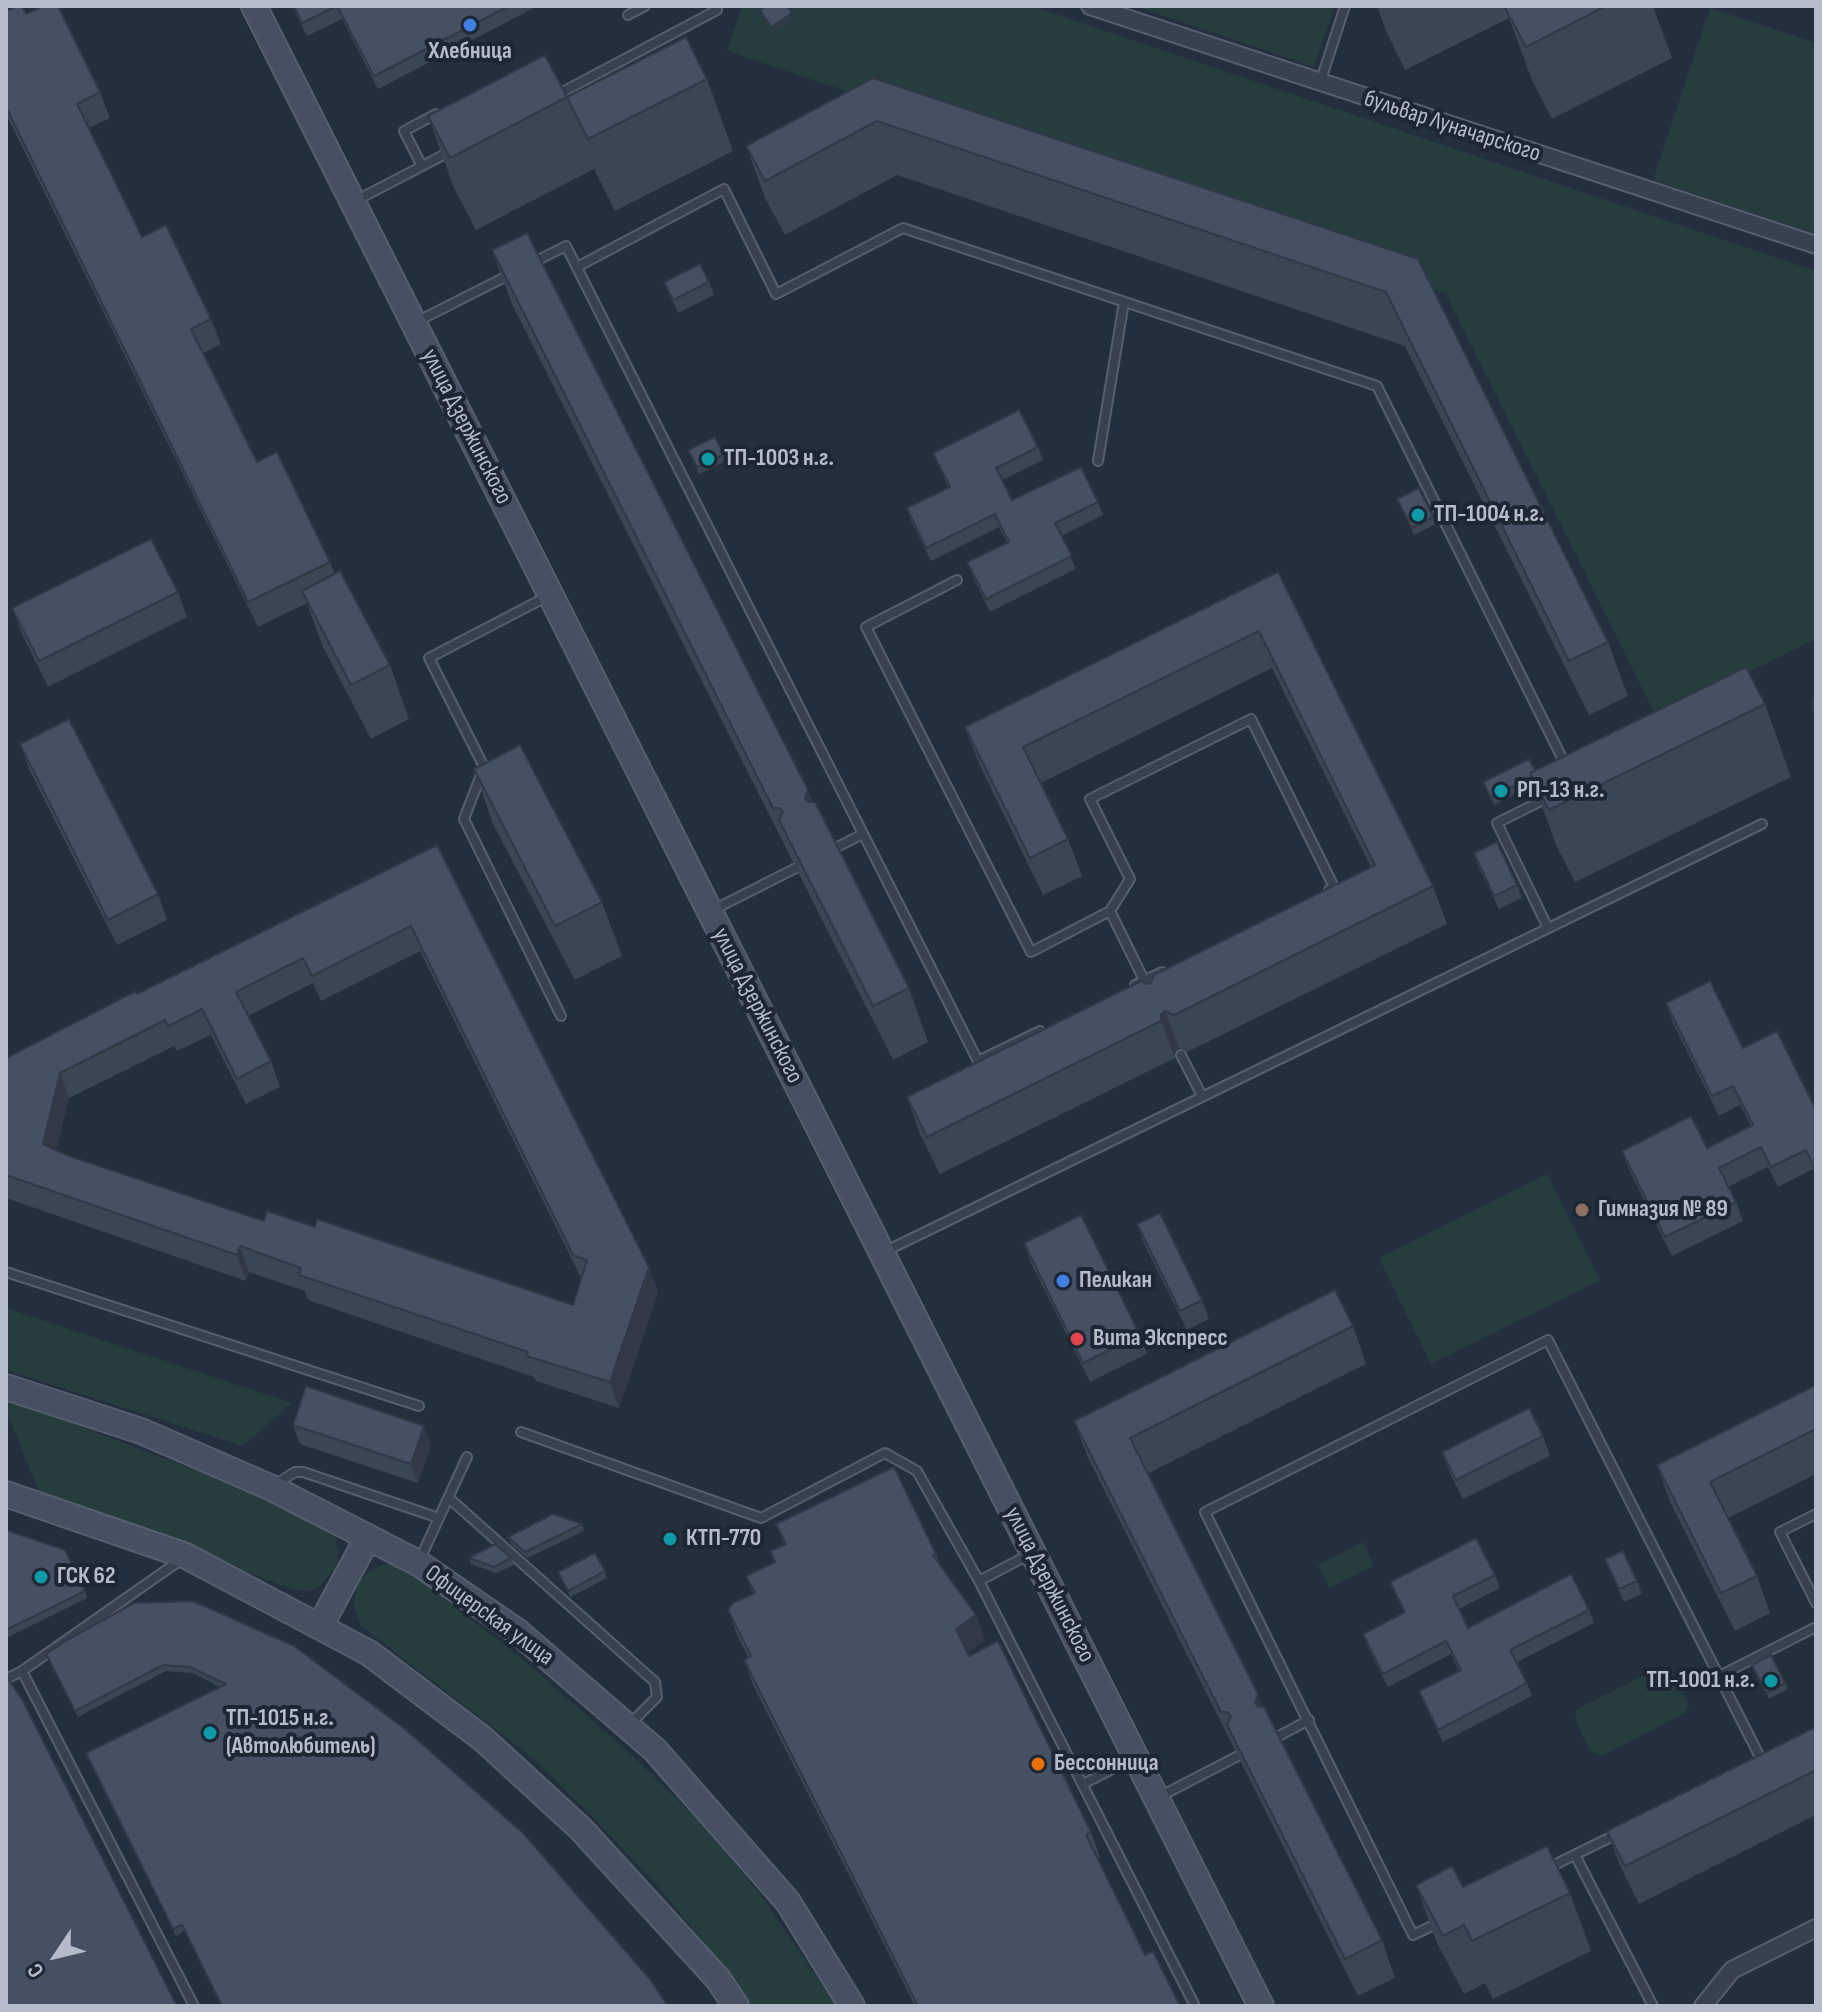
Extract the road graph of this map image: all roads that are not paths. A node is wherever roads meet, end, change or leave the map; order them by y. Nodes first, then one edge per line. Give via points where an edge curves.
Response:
1 (254, 6) edge
2 (645, 6) edge
3 (1090, 6) edge
4 (1345, 6) edge
5 (717, 10) dead end
6 (628, 15) dead end
7 (1320, 83) junction
8 (548, 99) edge
9 (448, 108) edge
10 (464, 144) edge
11 (422, 166) junction
12 (353, 203) junction
13 (1816, 245) edge
14 (529, 265) edge
15 (577, 267) junction
16 (516, 271) edge
17 (1124, 302) junction
18 (414, 323) junction
19 (1098, 461) dead end
20 (957, 580) dead end
21 (550, 595) junction
22 (1568, 772) edge
23 (1562, 791) edge
24 (1762, 824) dead end
25 (863, 834) junction
26 (831, 850) edge
27 (796, 868) edge
28 (1320, 894) edge
29 (710, 911) junction
30 (1110, 911) junction
31 (1548, 928) junction
32 (1171, 967) edge
33 (1144, 981) junction
34 (1130, 987) edge
35 (1150, 992) edge
36 (561, 1016) dead end
37 (1047, 1027) edge
38 (1181, 1055) dead end
39 (1202, 1096) junction
40 (882, 1253) junction
41 (6, 1272) edge
42 (6, 1387) edge
43 (419, 1406) dead end
44 (521, 1432) dead end
45 (467, 1457) dead end
46 (272, 1488) junction
47 (6, 1494) edge
48 (449, 1498) junction
49 (1816, 1514) edge
50 (439, 1518) junction
51 (368, 1537) junction
52 (1032, 1553) junction
53 (186, 1556) junction
54 (418, 1563) junction
55 (979, 1581) junction
56 (1816, 1603) edge
57 (320, 1626) junction
58 (1816, 1627) edge
59 (22, 1671) junction
60 (1719, 1676) junction
61 (6, 1679) edge
62 (1309, 1720) junction
63 (628, 1727) junction
64 (1275, 1738) edge
65 (1776, 1754) edge
66 (1238, 1756) edge
67 (1136, 1758) junction
68 (1762, 1761) junction
69 (1749, 1768) edge
70 (1083, 1784) junction
71 (1156, 1798) junction
72 (1628, 1828) edge
73 (1575, 1855) junction
74 (1534, 1875) edge
75 (1454, 1915) edge
76 (1816, 1928) edge
77 (194, 2006) edge
78 (736, 2006) edge
79 (852, 2006) edge
80 (1195, 2006) edge
81 (1261, 2006) edge
82 (1653, 2006) edge
83 (1703, 2006) edge

1 - 12 main road, улица Дзержинского
2 - 6 lane
3 - 7 street, бульвар Луначарского
4 - 7 lane
5 - 8 lane
7 - 13 street, бульвар Луначарского
9 - 11 lane via 404,131
10 - 11 lane
11 - 12 lane
12 - 18 main road, улица Дзержинского
14 - 15 lane via 566,246
15 - 17 lane via 724,189 776,294 903,228
15 - 25 lane
16 - 18 lane
17 - 19 lane
17 - 22 lane via 1377,386
18 - 21 main road, улица Дзержинского
20 - 30 lane via 866,627 1031,952
21 - 29 main road, улица Дзержинского
21 - 36 lane via 429,658 484,767 464,819
23 - 31 lane via 1497,823
24 - 31 lane
25 - 26 lane
25 - 37 lane via 978,1061
27 - 29 lane
28 - 30 lane via 1334,887 1251,719 1090,799 1130,879
29 - 40 main road, улица Дзержинского
30 - 33 lane
31 - 39 lane
32 - 33 lane
33 - 34 lane
33 - 35 lane
38 - 39 lane
39 - 40 lane
40 - 52 main road, улица Дзержинского
41 - 43 lane
42 - 46 main road, Офицерская улица via 141,1431
44 - 55 lane via 761,1518 885,1453 917,1471
45 - 48 lane
46 - 50 lane via 303,1472
46 - 51 main road, Офицерская улица
47 - 53 main road
48 - 50 lane
48 - 63 lane via 655,1682 657,1697
49 - 56 lane via 1780,1532
50 - 54 lane
51 - 54 main road, Офицерская улица
51 - 57 main road
52 - 55 lane
52 - 67 main road, улица Дзержинского
53 - 57 main road
53 - 59 lane
54 - 63 main road, Офицерская улица via 518,1632
55 - 70 lane
57 - 78 main road via 369,1653 483,1739 581,1829 718,1979
58 - 60 lane
59 - 61 lane
59 - 77 lane
60 - 62 lane via 1548,1340 1205,1512
60 - 68 lane
62 - 64 lane
62 - 75 lane via 1413,1935
63 - 79 main road, Офицерская улица via 655,1750 788,1902
65 - 68 lane
66 - 71 lane
67 - 70 lane
67 - 71 main road, улица Дзержинского
68 - 69 lane
70 - 80 lane
71 - 81 main road, улица Дзержинского
72 - 73 lane
73 - 74 lane
73 - 82 lane
76 - 83 street via 1732,1970

